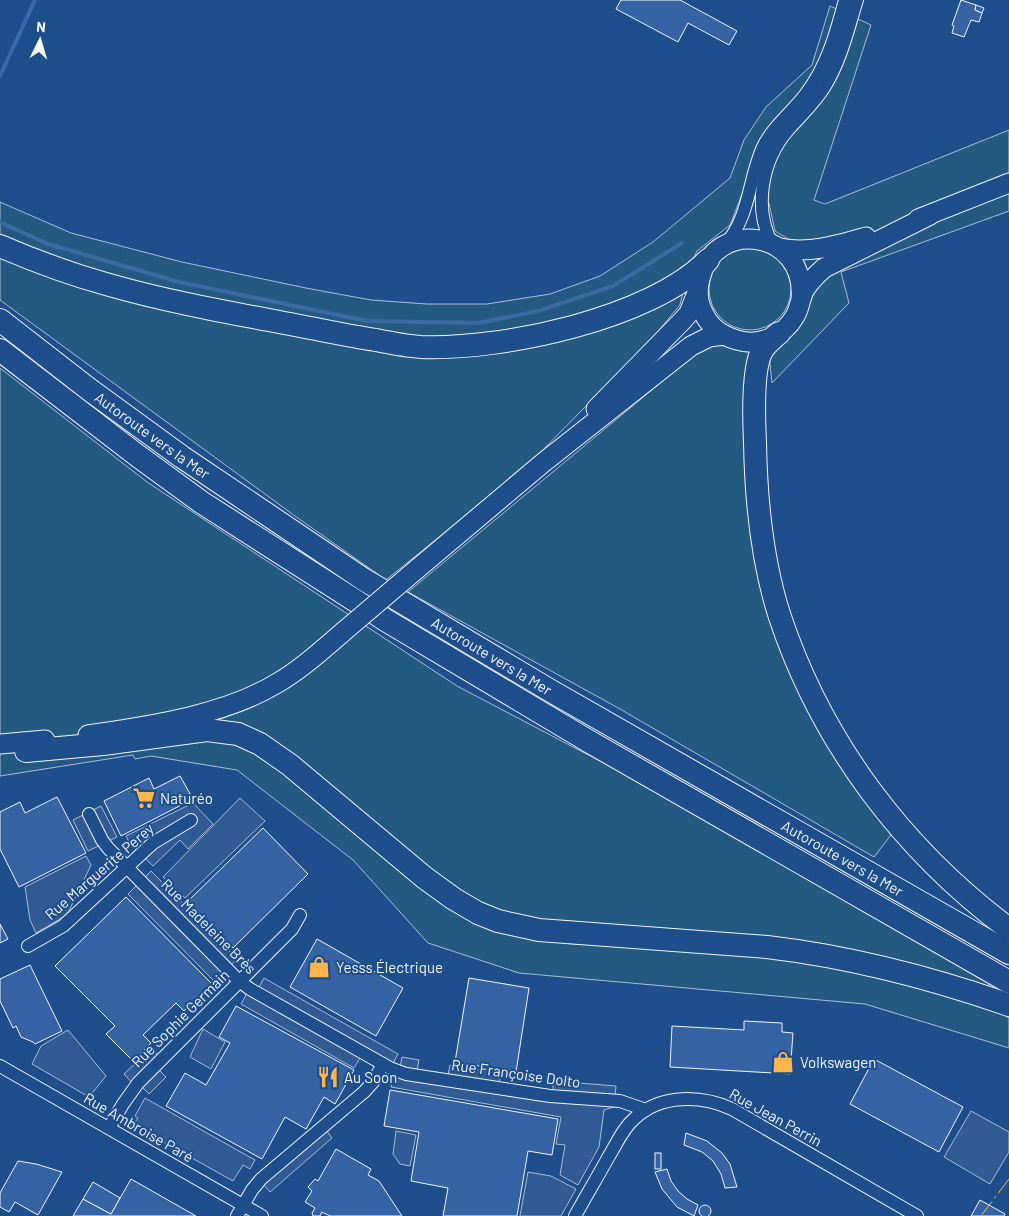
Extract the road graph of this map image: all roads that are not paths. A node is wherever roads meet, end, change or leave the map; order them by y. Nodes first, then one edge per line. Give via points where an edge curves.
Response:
1 (846, 0) edge
2 (857, 0) edge
3 (1009, 183) edge
4 (930, 215) junction
5 (726, 245) junction
6 (0, 246) edge
7 (776, 246) junction
8 (708, 260) junction
9 (698, 290) junction
10 (801, 299) junction
11 (0, 320) edge
12 (779, 334) junction
13 (724, 335) junction
14 (0, 350) edge
15 (544, 462) junction
16 (75, 737) junction
17 (0, 744) edge
18 (26, 751) junction
19 (0, 756) edge
20 (89, 814) dead end
21 (191, 820) dead end
22 (126, 867) junction
23 (300, 914) dead end
24 (1009, 929) edge
25 (28, 946) dead end
26 (1009, 953) edge
27 (239, 981) junction
28 (1009, 982) edge
29 (1009, 1005) edge
30 (383, 1064) junction
31 (0, 1066) edge
32 (646, 1110) junction
33 (109, 1128) junction
34 (240, 1211) edge
35 (262, 1216) edge
36 (575, 1216) edge
37 (917, 1216) edge

1 - 5 street via 833,41 814,82 776,127 763,148 741,222
2 - 7 street via 841,53 826,85 787,130 768,163 762,204 766,229
3 - 4 main road
4 - 7 main road via 846,243 809,250
4 - 10 main road via 824,268 809,283
5 - 7 main road via 756,239
5 - 8 main road
6 - 8 highway via 70,273 146,295 420,347 498,342 588,322 639,304 669,289
7 - 10 main road via 796,266 801,282
8 - 9 main road
9 - 13 main road via 703,313
9 - 15 main road via 683,320
10 - 12 main road via 796,315
11 - 26 highway, Autoroute vers la Mer via 182,457 363,579 551,691
12 - 13 main road via 756,342 739,341
12 - 24 highway via 762,350 757,367 755,472 772,583 793,650 836,740 881,806 963,892
13 - 15 main road via 709,337 691,346
14 - 28 highway via 201,502 379,617
15 - 16 main road, bridge via 274,686 203,713
16 - 17 main road
16 - 18 main road
18 - 19 main road
18 - 29 highway via 207,730 238,734 260,744 290,765 432,883 478,913 498,921 539,930 804,951 933,979
20 - 22 street, Rue Madeleine Brès via 102,840
21 - 22 street, Rue Marguerite Perey via 160,837
22 - 25 street, Rue Marguerite Perey via 63,926
22 - 27 street, Rue Madeleine Brès
23 - 27 street, Rue Sophie Germain via 292,929
27 - 30 street, Rue Madeleine Brès
27 - 33 street, Rue Sophie Germain via 138,1083
30 - 32 street, Rue Françoise Dolto via 406,1074 550,1096 620,1101
30 - 34 street via 364,1092 261,1179
31 - 33 street, Rue Ambroise Paré
32 - 36 street, Rue Jean Perrin via 634,1118 621,1134
32 - 37 street, Rue Jean Perrin via 680,1099 700,1099 724,1105
33 - 34 street, Rue Ambroise Paré
34 - 35 street, Rue Ambroise Paré

